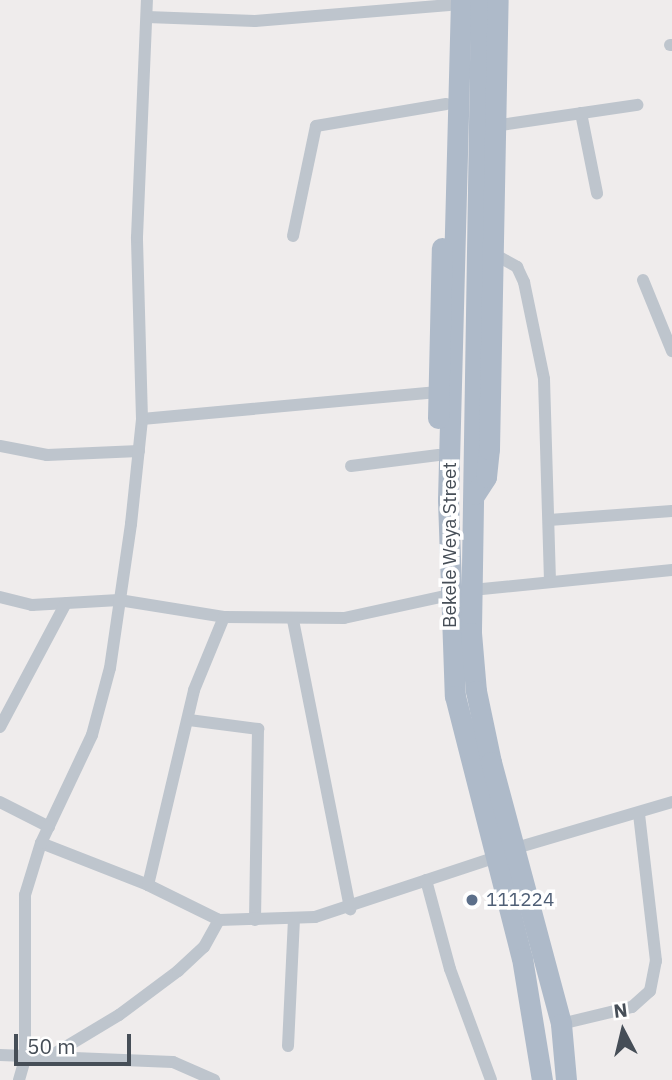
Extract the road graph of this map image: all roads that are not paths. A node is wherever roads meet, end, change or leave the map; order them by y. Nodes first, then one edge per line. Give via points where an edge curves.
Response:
1 (147, 0) edge
2 (481, 0) edge
3 (498, 0) edge
4 (453, 2) edge
5 (147, 17) junction
6 (446, 104) junction
7 (637, 105) dead end
8 (581, 113) junction
9 (494, 126) junction
10 (597, 193) dead end
11 (293, 236) dead end
12 (492, 253) junction
13 (643, 280) dead end
14 (672, 351) edge
15 (438, 392) junction
16 (142, 419) junction
17 (0, 446) edge
18 (139, 451) junction
19 (438, 455) junction
20 (351, 466) dead end
21 (474, 496) junction
22 (448, 500) junction
23 (672, 511) edge
24 (549, 520) junction
25 (672, 570) edge
26 (550, 579) junction
27 (472, 590) junction
28 (449, 594) junction
29 (0, 597) edge
30 (119, 600) junction
31 (65, 603) junction
32 (224, 617) junction
33 (293, 620) junction
34 (189, 720) junction
35 (0, 727) edge
36 (0, 802) edge
37 (672, 802) edge
38 (639, 813) junction
39 (48, 827) junction
40 (41, 843) junction
41 (516, 848) junction
42 (493, 858) junction
43 (426, 880) junction
44 (148, 885) junction
45 (350, 909) junction
46 (294, 918) junction
47 (219, 920) junction
48 (255, 920) junction
49 (561, 1024) junction
50 (288, 1046) dead end
51 (53, 1054) junction
52 (0, 1055) edge
53 (25, 1059) junction
54 (19, 1080) edge
55 (214, 1080) edge
56 (491, 1080) edge
57 (542, 1080) edge
58 (566, 1080) edge

1 - 5 street
2 - 21 main road
3 - 9 main road
4 - 5 street via 255,21
4 - 6 main road
4 - 22 main road, Bekele Weya Street
5 - 16 street via 137,237
6 - 11 street via 316,126
6 - 15 main road
7 - 8 street
8 - 9 street
8 - 10 street
9 - 12 main road
12 - 21 main road via 489,468
12 - 24 street via 517,267 524,282 544,379
13 - 14 street
15 - 16 street
15 - 19 main road
16 - 18 street
17 - 18 street via 47,455
18 - 30 street
19 - 20 street
19 - 22 main road
21 - 27 main road
22 - 28 main road, Bekele Weya Street
23 - 24 street
24 - 26 street
25 - 26 street
26 - 27 street
27 - 28 street
27 - 41 main road via 476,691
28 - 33 street via 344,618
28 - 42 main road, Bekele Weya Street via 455,696
29 - 31 street via 33,605
30 - 31 street
30 - 32 street
30 - 39 street via 110,668 92,735
31 - 35 street
32 - 33 street
32 - 34 street via 194,690
33 - 45 street
34 - 44 street
34 - 48 street via 258,729
36 - 39 street
37 - 38 street
38 - 41 street
38 - 49 street via 656,961 650,991 632,1007
39 - 40 street
40 - 44 street
40 - 53 street via 25,895
41 - 49 main road
42 - 43 street
42 - 57 main road, Bekele Weya Street via 522,958
43 - 45 street
43 - 56 street via 450,968
44 - 47 street
45 - 46 street
46 - 48 street
46 - 50 street
47 - 48 street
47 - 51 street via 204,947 178,971 119,1015
49 - 58 main road
51 - 53 street
51 - 55 street via 173,1062
52 - 53 street
53 - 54 street

